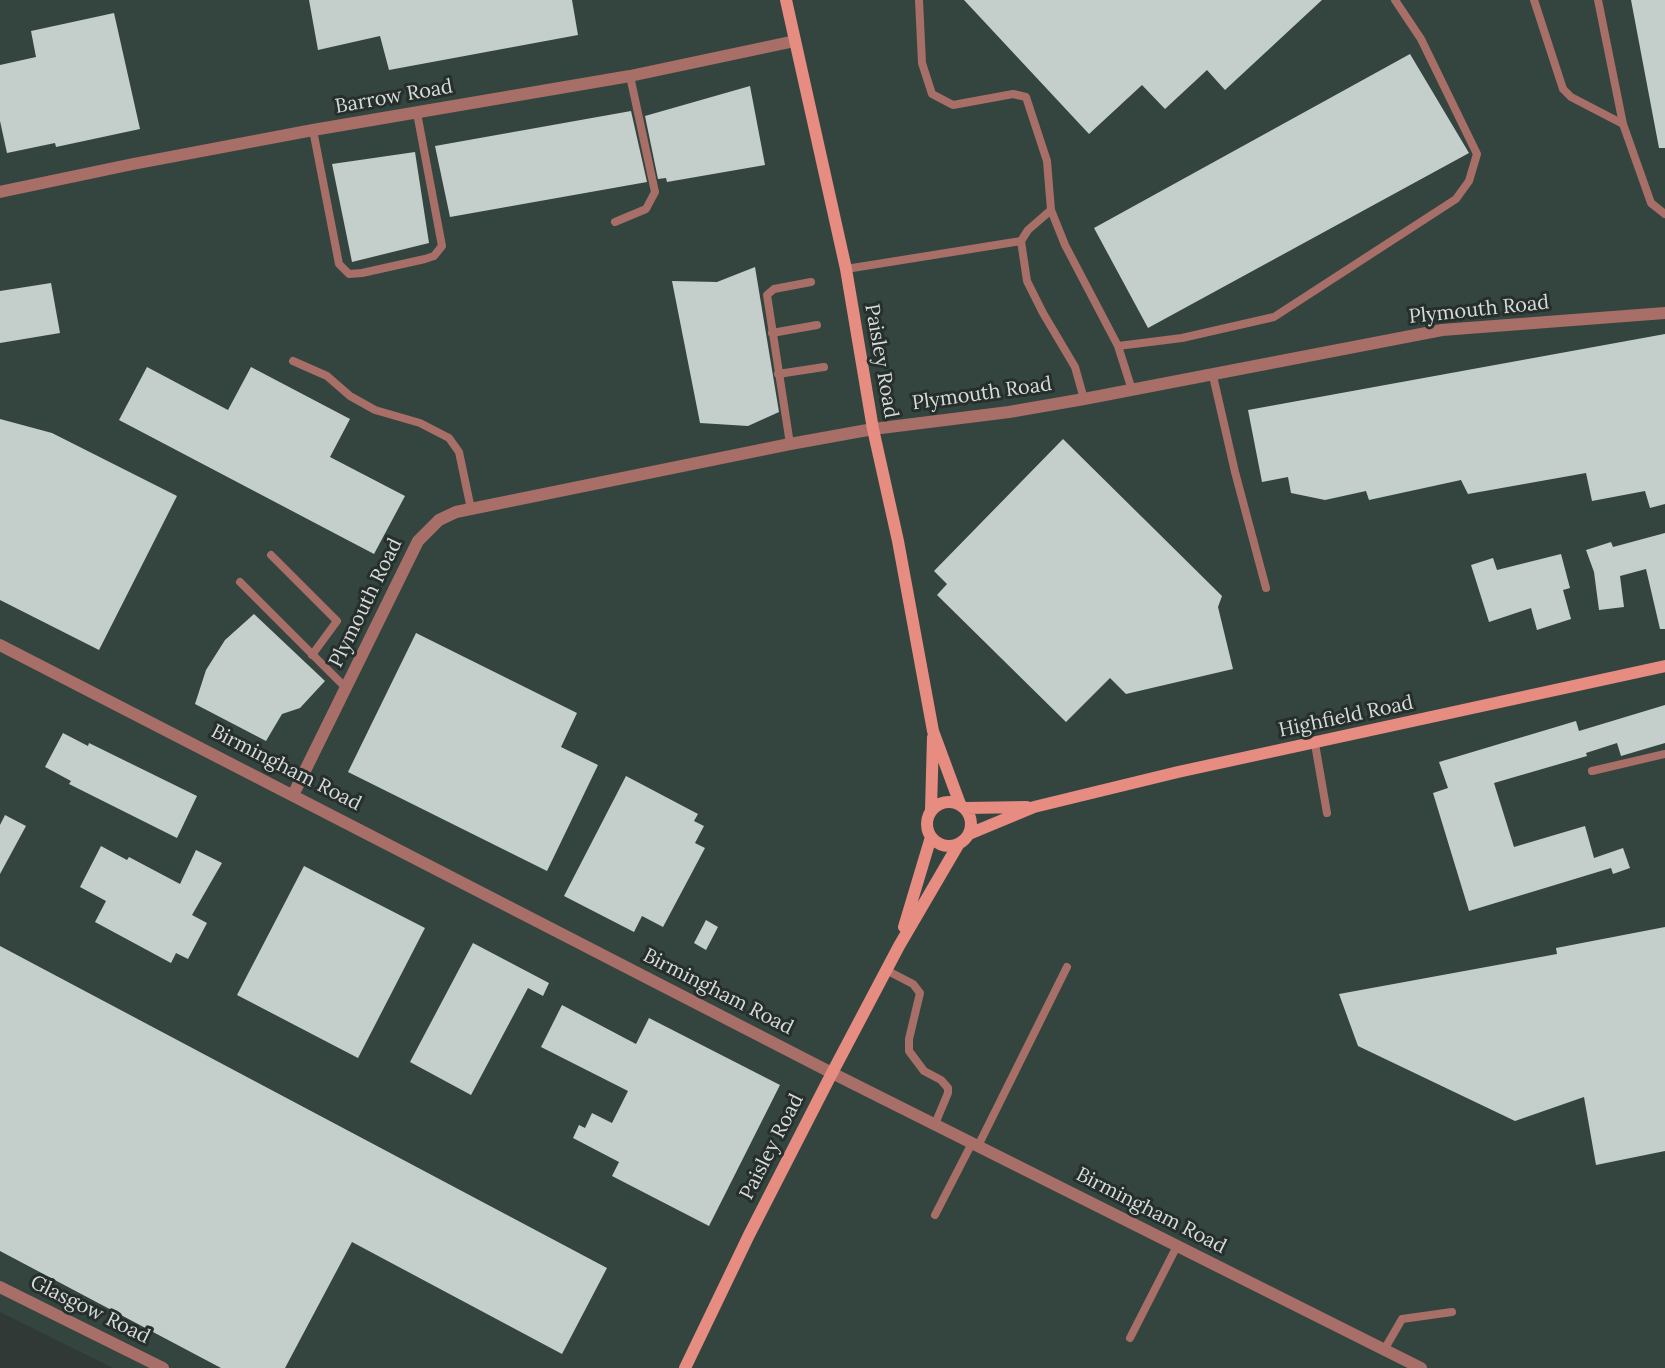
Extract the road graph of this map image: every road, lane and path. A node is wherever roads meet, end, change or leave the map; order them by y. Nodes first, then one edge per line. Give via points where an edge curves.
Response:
1 (786, 0) edge
2 (919, 0) edge
3 (1395, 0) edge
4 (1534, 0) edge
5 (1598, 0) edge
6 (795, 41) junction
7 (630, 76) junction
8 (417, 112) junction
9 (1623, 124) junction
10 (313, 130) junction
11 (0, 192) edge
12 (1051, 210) junction
13 (1665, 214) edge
14 (615, 222) dead end
15 (1021, 241) junction
16 (846, 269) junction
17 (811, 282) dead end
18 (1665, 313) edge
19 (817, 325) dead end
20 (772, 333) junction
21 (1118, 346) junction
22 (293, 361) dead end
23 (824, 366) dead end
24 (778, 374) junction
25 (1213, 376) junction
26 (1132, 390) junction
27 (1084, 399) junction
28 (873, 429) junction
29 (790, 444) junction
30 (471, 509) junction
31 (271, 555) dead end
32 (240, 582) dead end
33 (1266, 588) dead end
34 (0, 645) edge
35 (312, 655) junction
36 (1665, 666) edge
37 (346, 688) junction
38 (933, 730) junction
39 (1315, 744) junction
40 (1665, 754) edge
41 (1592, 771) dead end
42 (294, 793) junction
43 (963, 806) junction
44 (1035, 807) junction
45 (931, 810) junction
46 (1327, 813) dead end
47 (969, 834) junction
48 (931, 837) junction
49 (958, 845) junction
50 (899, 946) junction
51 (1067, 967) dead end
52 (886, 969) junction
53 (832, 1073) junction
54 (935, 1124) junction
55 (975, 1144) junction
56 (935, 1215) dead end
57 (1177, 1246) junction
58 (0, 1287) edge
59 (1452, 1312) dead end
60 (1130, 1338) dead end
61 (1384, 1350) junction
62 (1413, 1366) edge
63 (163, 1368) edge
64 (685, 1368) edge

1 - 6 main road, Paisley Road
2 - 12 lane via 922,63 932,94 953,105 1013,94 1026,97 1047,161
3 - 21 lane via 1421,39 1477,154 1469,181 1456,200 1274,316 1182,338
4 - 9 lane via 1563,89
5 - 9 lane
6 - 7 street, Barrow Road
6 - 16 main road, Paisley Road
7 - 8 street, Barrow Road
7 - 14 lane via 655,192 646,209
8 - 10 street, Barrow Road
8 - 10 lane via 442,246 425,260 362,273 349,274 339,264
9 - 13 lane via 1651,203
10 - 11 street, Barrow Road
12 - 15 lane
12 - 21 lane
15 - 16 lane
15 - 27 lane via 1027,280 1042,314 1075,367
16 - 28 main road, Paisley Road
17 - 20 lane via 774,289 767,295
18 - 25 street, Plymouth Road via 1442,330
19 - 20 lane
20 - 24 lane
21 - 26 lane
22 - 30 lane via 327,376 350,396 375,410 420,423 448,438 459,452
23 - 24 lane
24 - 29 lane
25 - 26 street, Plymouth Road
25 - 33 lane
26 - 27 street, Plymouth Road
27 - 28 street, Plymouth Road
28 - 29 street, Plymouth Road
28 - 38 main road, Paisley Road
29 - 30 street, Plymouth Road
30 - 37 street, Plymouth Road via 439,520 418,541
31 - 35 lane via 337,621
32 - 35 lane
34 - 42 street, Birmingham Road
35 - 37 lane
36 - 39 main road, Highfield Road
37 - 42 street, Plymouth Road
38 - 43 main road, Paisley Road
38 - 45 main road, Paisley Road
39 - 44 main road, Highfield Road
39 - 46 lane
40 - 41 lane
42 - 53 street, Birmingham Road
43 - 44 main road, Highfield Road
43 - 45 main road via 941,802
43 - 47 main road via 972,820
44 - 47 main road, Highfield Road
45 - 48 main road via 927,826
47 - 49 main road
48 - 49 main road via 943,845
48 - 50 main road, Paisley Road
49 - 50 main road, Paisley Road
50 - 52 main road, Paisley Road
51 - 55 lane
52 - 53 main road, Paisley Road
52 - 54 lane via 913,984 920,993 909,1051 924,1071 948,1088
53 - 54 street, Birmingham Road
53 - 64 main road, Paisley Road
54 - 55 street, Birmingham Road
55 - 56 lane
55 - 57 street, Birmingham Road
57 - 60 lane
57 - 61 street, Birmingham Road
58 - 63 street, Glasgow Road
59 - 61 lane via 1402,1319
61 - 62 street, Birmingham Road

